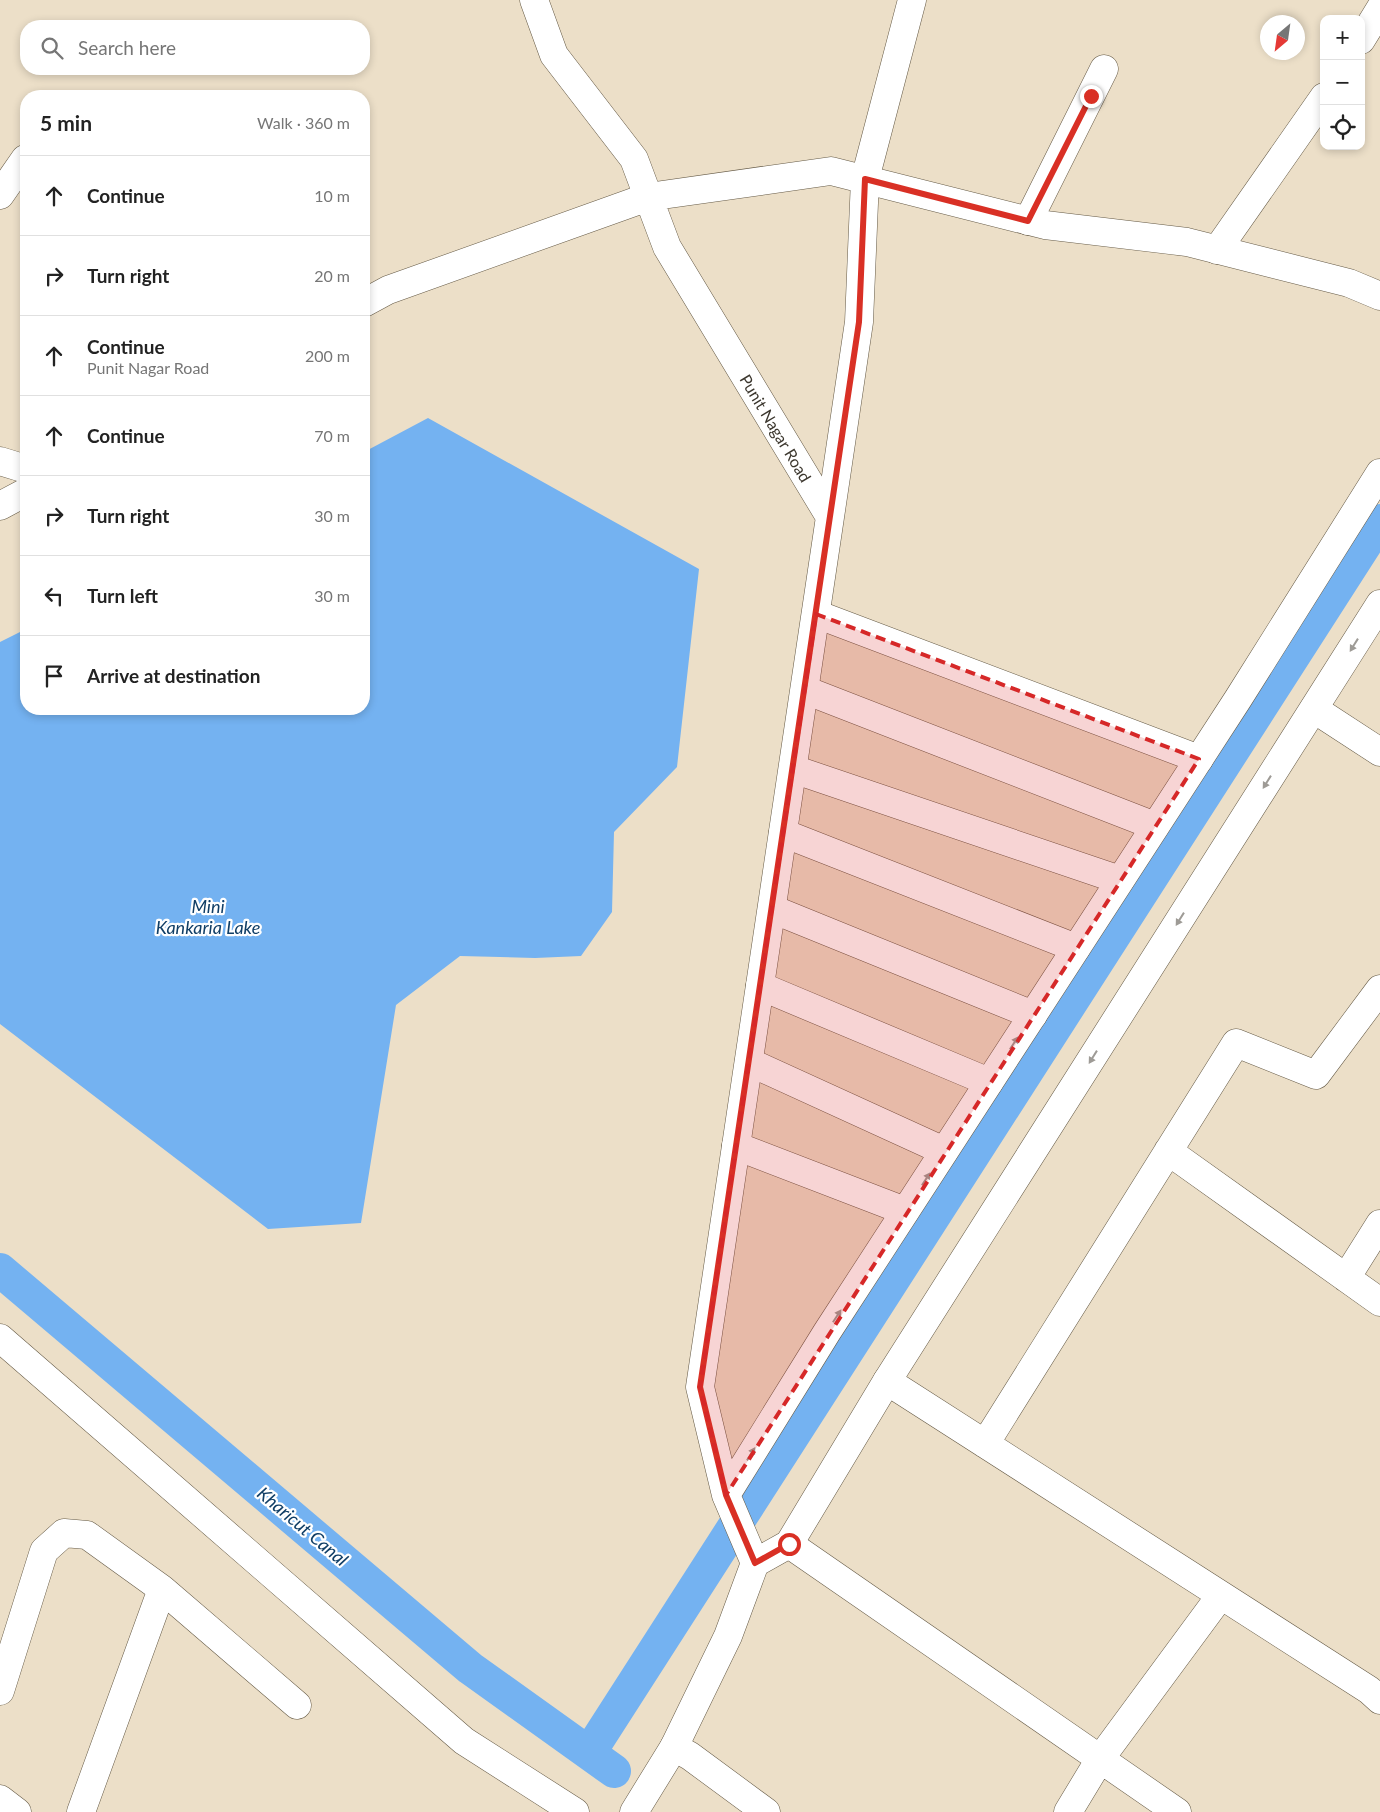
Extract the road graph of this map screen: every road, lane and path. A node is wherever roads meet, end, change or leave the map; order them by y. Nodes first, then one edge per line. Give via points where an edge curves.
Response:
1 (534, 0) edge
2 (912, 0) edge
3 (1380, 10) edge
4 (1365, 34) edge
5 (1104, 69) dead end
6 (1320, 103) edge
7 (20, 166) edge
8 (865, 179) junction
9 (0, 195) edge
10 (648, 197) junction
11 (1028, 221) junction
12 (1217, 250) junction
13 (1380, 296) edge
14 (370, 300) edge
15 (0, 461) edge
16 (20, 467) edge
17 (1380, 473) edge
18 (20, 495) edge
19 (0, 506) edge
20 (830, 517) junction
21 (1380, 604) edge
22 (816, 614) junction
23 (805, 690) junction
24 (1314, 708) junction
25 (1380, 752) edge
26 (1199, 759) junction
27 (793, 769) junction
28 (1155, 826) junction
29 (783, 833) junction
30 (1120, 880) junction
31 (772, 909) junction
32 (1076, 948) junction
33 (760, 986) junction
34 (1380, 989) edge
35 (1033, 1015) junction
36 (749, 1062) junction
37 (989, 1082) junction
38 (736, 1146) junction
39 (944, 1151) junction
40 (1168, 1151) junction
41 (905, 1211) junction
42 (1380, 1224) edge
43 (1346, 1278) junction
44 (1380, 1302) edge
45 (4, 1351) edge
46 (887, 1381) junction
47 (985, 1444) junction
48 (726, 1496) junction
49 (789, 1544) junction
50 (755, 1562) junction
51 (162, 1589) junction
52 (1221, 1595) junction
53 (0, 1691) edge
54 (1380, 1699) edge
55 (297, 1705) dead end
56 (674, 1747) junction
57 (1100, 1759) junction
58 (0, 1799) edge
59 (17, 1812) edge
60 (82, 1812) edge
61 (575, 1812) edge
62 (634, 1812) edge
63 (766, 1812) edge
64 (1068, 1812) edge
65 (1177, 1812) edge

1 - 10 street, Punit Nagar Road via 554,55 634,158
2 - 8 street
3 - 4 street
5 - 11 street
6 - 12 street
7 - 9 street
8 - 10 street via 831,171
8 - 11 street
8 - 20 street via 859,322
10 - 14 street via 388,290
10 - 20 street, Punit Nagar Road via 666,247
11 - 12 street via 1187,242
12 - 13 street via 1349,284
15 - 16 street
17 - 26 street
18 - 19 street
20 - 22 street
21 -> 24 street
22 - 23 street
22 - 26 street
23 - 27 street
23 - 28 street
24 - 25 street
24 -> 46 street
26 - 28 street
27 - 29 street
27 - 30 street
28 - 30 street
29 - 31 street
29 - 32 street
30 - 32 street
31 - 33 street
31 - 35 street
32 - 35 street
33 - 36 street
33 - 37 street
34 - 40 street via 1316,1075 1236,1043
37 -> 35 street
36 - 38 street
36 - 39 street
37 - 39 street
38 - 41 street
38 - 48 street via 700,1387
41 -> 39 street
40 - 43 street
40 - 47 street
48 -> 41 street
42 - 43 street
43 - 44 street
45 - 61 street via 464,1741
46 - 47 street
46 - 49 street
47 - 52 street
48 - 50 street
49 - 50 street
49 - 57 street
50 - 56 street via 728,1636
51 - 53 street via 87,1536 64,1533 44,1551
51 - 55 street
51 - 60 street
52 - 54 street
52 - 57 street
56 - 62 street
56 - 63 street
57 - 64 street
57 - 65 street
58 - 59 street

